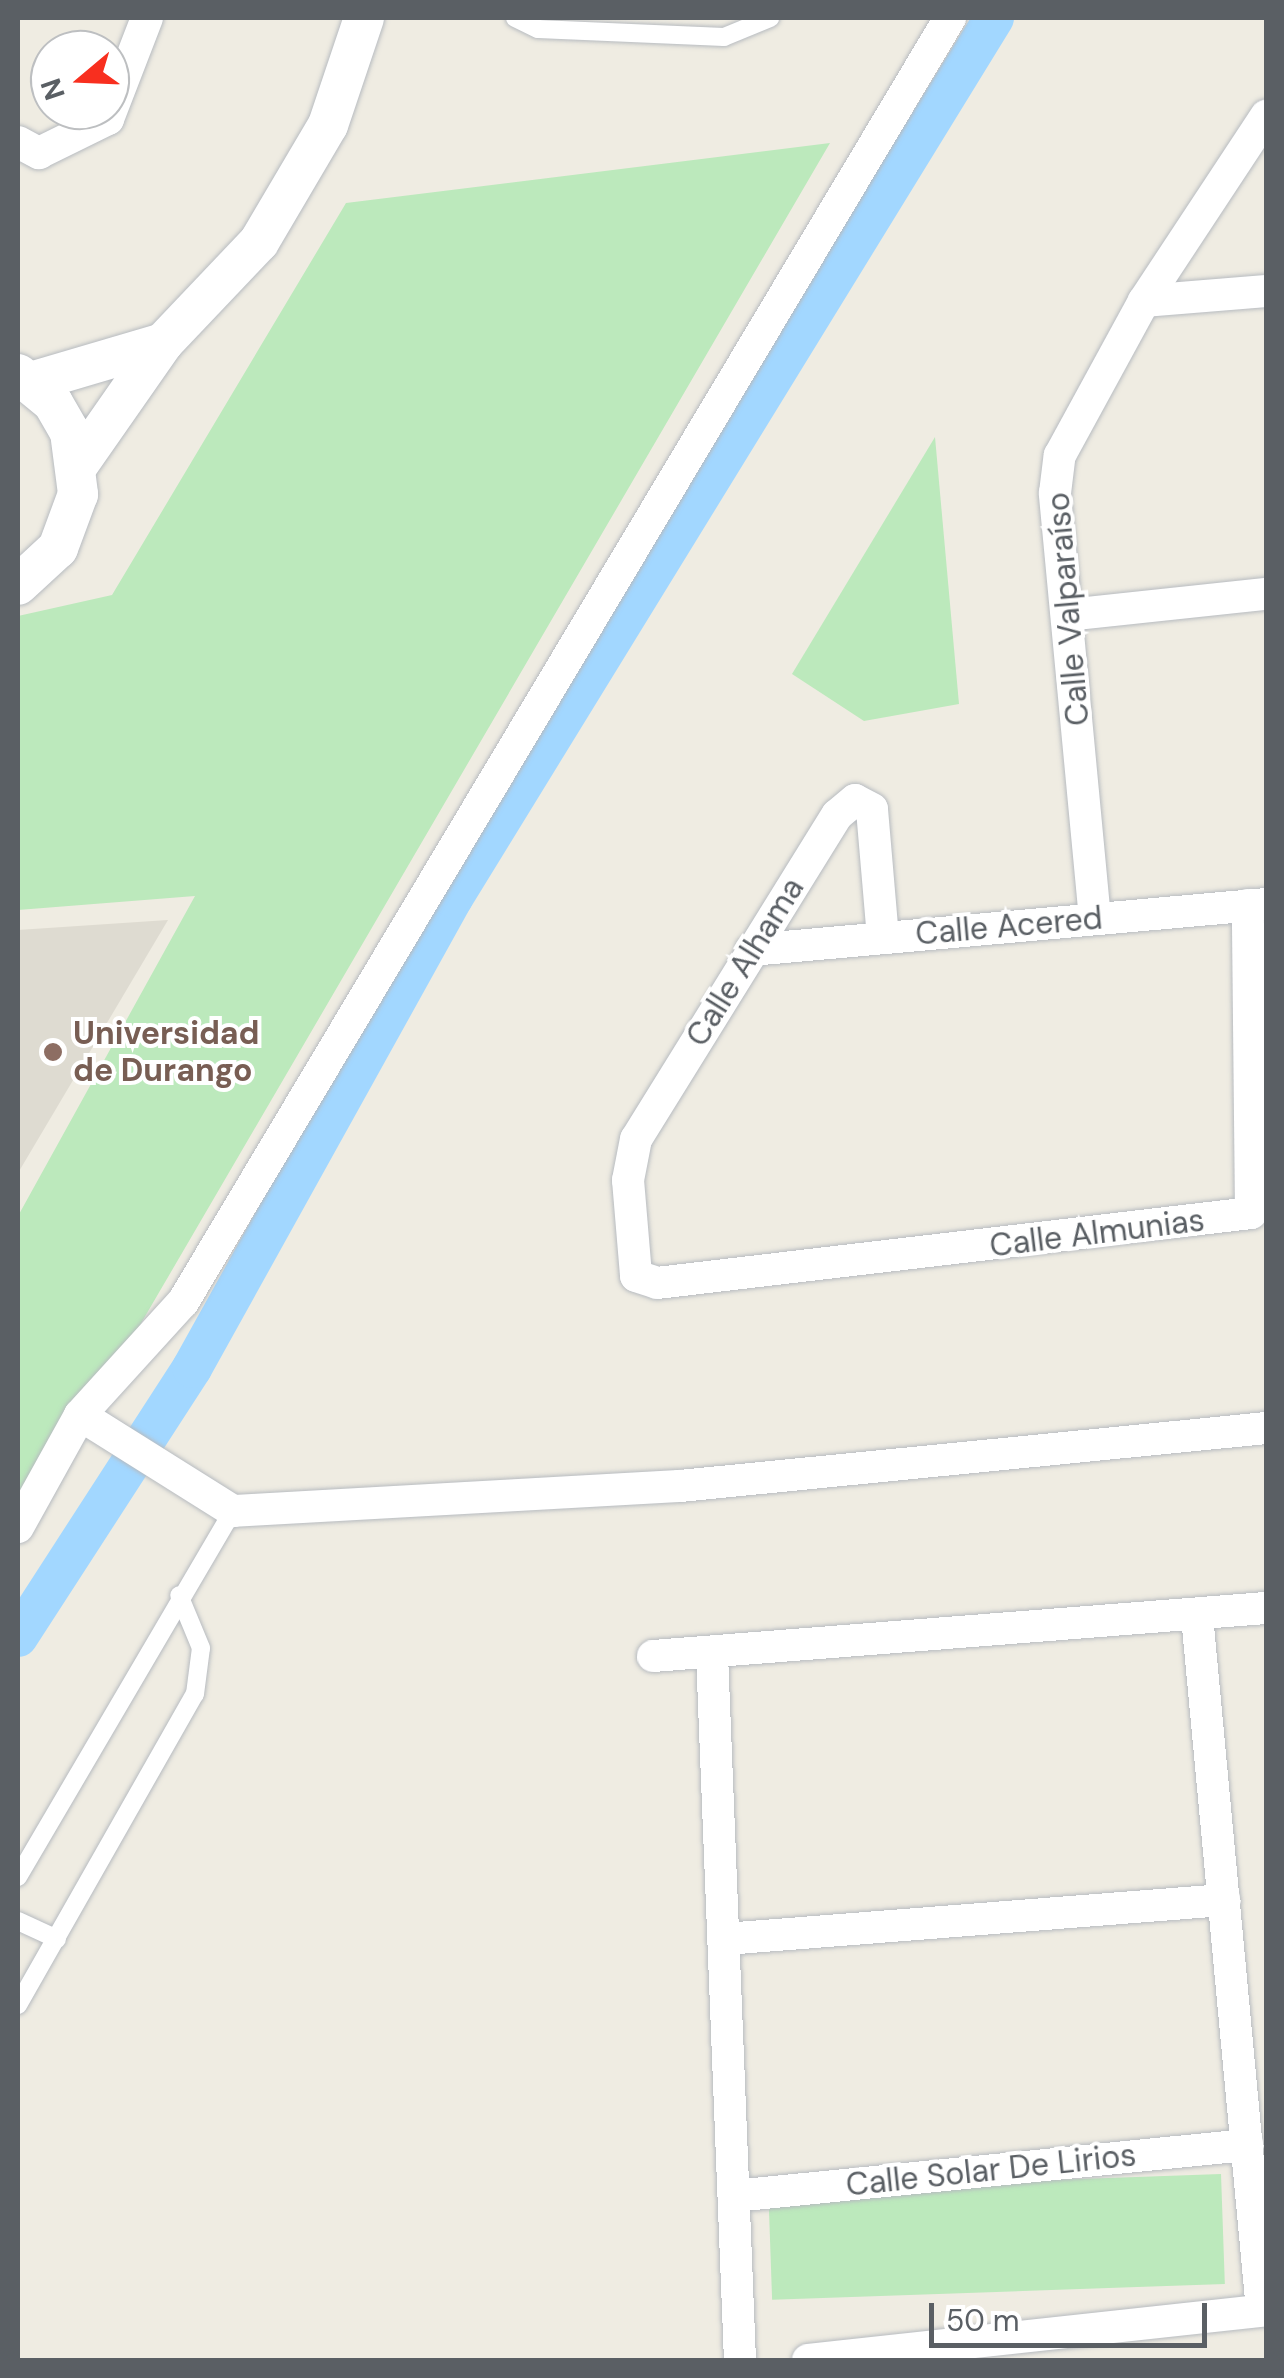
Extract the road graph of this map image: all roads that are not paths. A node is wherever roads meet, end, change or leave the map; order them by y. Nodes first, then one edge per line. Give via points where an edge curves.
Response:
1 (146, 18) edge
2 (364, 18) edge
3 (515, 18) edge
4 (770, 18) edge
5 (950, 18) edge
6 (1266, 116) edge
7 (18, 142) edge
8 (1266, 291) edge
9 (1144, 302) junction
10 (163, 343) junction
11 (24, 378) edge
12 (78, 465) junction
13 (18, 585) edge
14 (1266, 594) edge
15 (1068, 615) junction
16 (1257, 904) edge
17 (1095, 918) junction
18 (883, 938) junction
19 (751, 950) junction
20 (636, 1276) joint
21 (80, 1415) junction
22 (1266, 1428) edge
23 (220, 1502) junction
24 (18, 1527) edge
25 (180, 1595) junction
26 (1266, 1608) edge
27 (1197, 1616) junction
28 (712, 1654) junction
29 (653, 1656) dead end
30 (18, 1877) edge
31 (1224, 1900) junction
32 (18, 1921) edge
33 (725, 1938) junction
34 (58, 1939) junction
35 (18, 2004) edge
36 (1247, 2145) junction
37 (734, 2196) junction
38 (1264, 2310) edge
39 (1000, 2349) edge
40 (949, 2352) edge
41 (740, 2360) edge
42 (808, 2360) edge

1 - 7 street via 108,119 39,153
2 - 10 street via 328,124 295,186 260,242
3 - 4 lane via 538,30 724,37
5 - 21 street via 183,1302
6 - 9 street, Calle Valparaíso
8 - 9 street
9 - 15 street, Calle Valparaíso via 1060,455 1055,493
10 - 11 street
10 - 12 street
11 - 12 street via 53,403
12 - 13 street via 72,522 58,548
14 - 15 street
15 - 17 street, Calle Valparaíso
16 - 17 street, Calle Acered
16 - 20 street, Calle Almunias via 1251,1213 657,1283
17 - 18 street, Calle Acered
18 - 19 street, Calle Acered
18 - 19 street, Calle Alhama via 872,809 855,800
19 - 20 street, Calle Alhama via 636,1140 628,1200
21 - 23 street
21 - 24 street
22 - 23 street via 680,1486
23 - 25 lane
25 - 30 lane
25 - 34 lane via 201,1648 195,1694
26 - 27 street
27 - 28 street
27 - 31 street
28 - 29 street
28 - 33 street
31 - 33 street
31 - 36 street
32 - 34 lane
33 - 37 street
34 - 35 lane
36 - 37 street, Calle Solar De Lirios
36 - 38 street
37 - 41 street
38 - 39 street
39 - 40 street
40 - 42 street

